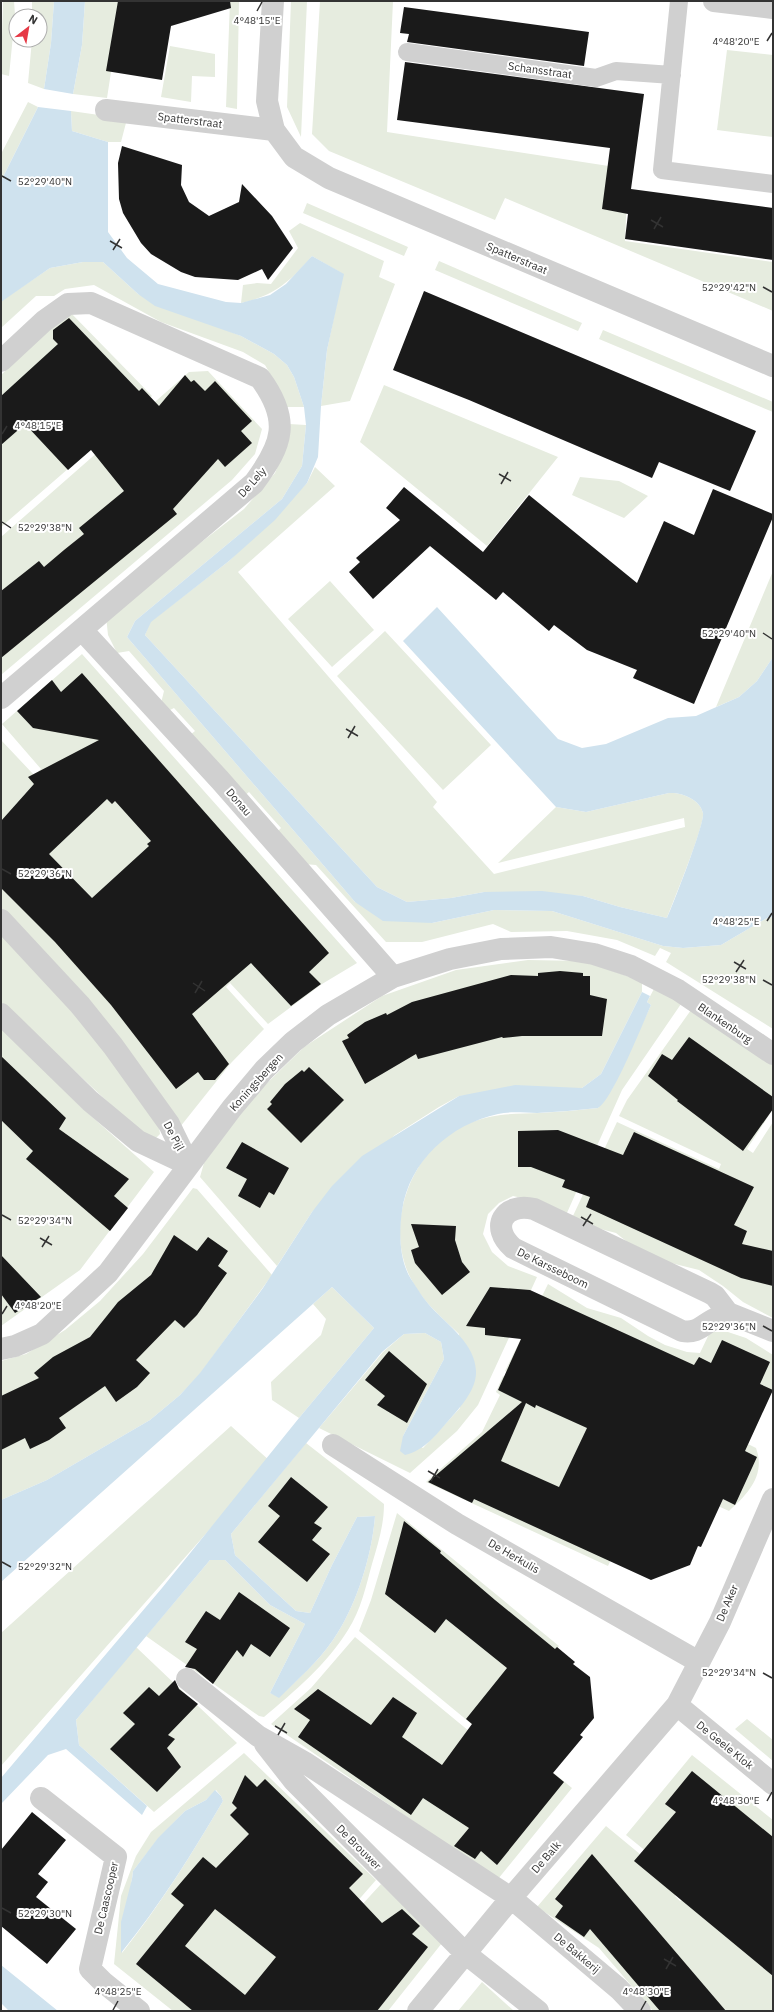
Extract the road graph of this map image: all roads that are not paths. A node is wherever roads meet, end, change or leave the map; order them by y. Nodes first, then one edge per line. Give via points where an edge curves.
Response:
1 (273, 1) edge
2 (679, 1) edge
3 (714, 1) edge
4 (773, 8) edge
5 (407, 52) dead end
6 (672, 75) junction
7 (106, 110) dead end
8 (274, 130) junction
9 (773, 184) edge
10 (1, 361) edge
11 (773, 366) edge
12 (82, 630) junction
13 (1, 698) edge
14 (1, 920) edge
15 (393, 977) junction
16 (678, 990) joint
17 (1, 1014) edge
18 (773, 1054) edge
19 (189, 1165) junction
20 (733, 1316) junction
21 (773, 1331) edge
22 (1, 1349) edge
23 (333, 1445) dead end
24 (773, 1499) edge
25 (699, 1662) junction
26 (186, 1679) dead end
27 (677, 1705) junction
28 (258, 1736) junction
29 (773, 1784) edge
30 (41, 1798) dead end
31 (511, 1898) junction
32 (466, 1954) junction
33 (139, 2011) edge
34 (418, 2011) edge
35 (538, 2011) edge
36 (640, 2011) edge

1 - 8 street, Spatterstraat via 267,101
2 - 6 lane
3 - 4 street
5 - 6 lane, Schansstraat via 596,78 616,71
6 - 9 lane via 662,170
7 - 8 street, Spatterstraat
8 - 11 street, Spatterstraat via 294,157 329,178
10 - 12 street, De Lely via 68,304 91,303 260,378 273,395 280,415 280,437 269,463 254,483
12 - 13 street, De Lely
12 - 15 street, Donau via 220,780
14 - 19 street, De Pijl via 80,1005 113,1046 169,1124
15 - 16 street, Koningsbergen via 450,959 501,949 551,947 594,954 631,966
15 - 19 street, Koningsbergen via 328,1015 293,1042 264,1070
16 - 18 street, Blankenburg
17 - 19 street, De Pijl via 90,1102 138,1141
19 - 22 street, Koningsbergen via 121,1258 78,1302 42,1334
20 - 20 street, De Karsseboom via 712,1319 701,1329 693,1332 682,1331 513,1248 502,1236 501,1226 510,1211 517,1208 534,1209 716,1296
20 - 21 street, De Karsseboom
23 - 25 street, De Herkulis via 457,1524
24 - 25 street, De Aker via 720,1622
25 - 27 street, De Aker
26 - 28 street, De Brouwer
27 - 29 street, De Geele Klok
27 - 31 street, De Balk
28 - 31 street, De Brouwer via 304,1762
28 - 32 street, De Brouwer via 294,1782
30 - 33 street, De Caascooper via 116,1857 90,1969
31 - 32 street, De Balk
31 - 36 street, De Bakkerij via 619,1989
32 - 34 street, De Balk
32 - 35 street

